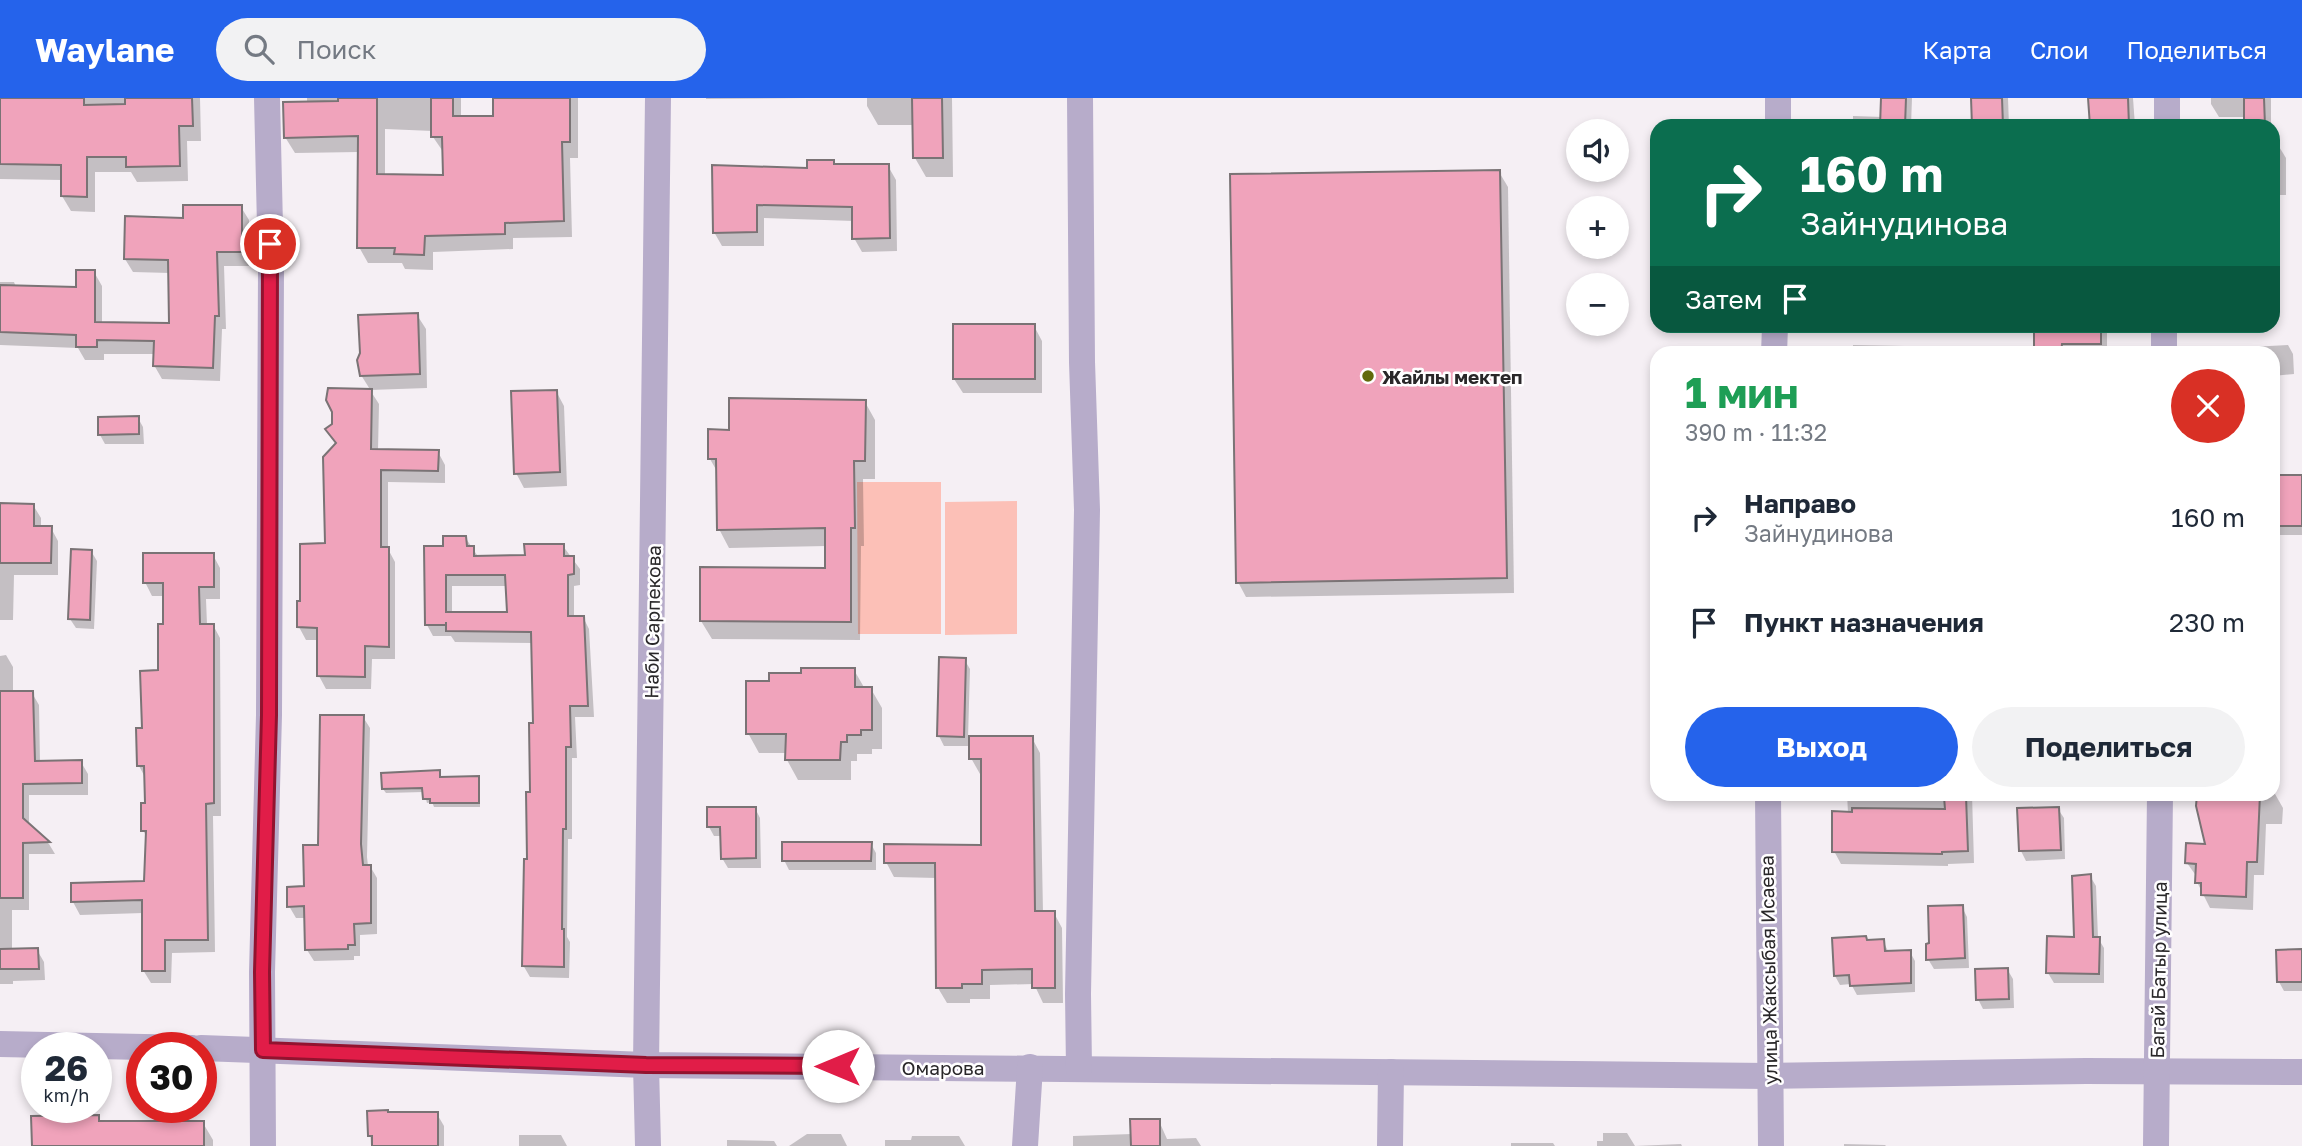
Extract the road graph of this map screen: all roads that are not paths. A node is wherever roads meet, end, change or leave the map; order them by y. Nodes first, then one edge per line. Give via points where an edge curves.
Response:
1 (267, 98) edge
2 (659, 98) edge
3 (1080, 98) edge
4 (1778, 98) edge
5 (2167, 98) edge
6 (1778, 119) edge
7 (2166, 119) edge
8 (1768, 801) edge
9 (2160, 801) edge
10 (0, 1044) edge
11 (126, 1047) edge
12 (217, 1049) edge
13 (263, 1050) junction
14 (646, 1065) junction
15 (1030, 1068) junction
16 (1079, 1069) junction
17 (1391, 1072) junction
18 (2156, 1072) junction
19 (2302, 1072) edge
20 (1769, 1076) junction
21 (263, 1146) edge
22 (648, 1146) edge
23 (1026, 1146) edge
24 (1390, 1146) edge
25 (1770, 1146) edge
26 (2156, 1146) edge

1 - 13 street via 271,269
2 - 14 street, Наби Сарпекова
3 - 16 street via 1087,510
4 - 6 street
5 - 7 street
8 - 20 street, улица Жаксыбая Исаева
9 - 18 street, Багай Батыр улица
10 - 11 street
12 - 13 street, Омарова
13 - 14 street, Омарова
13 - 21 street
14 - 15 street, Омарова
14 - 22 street, Наби Сарпекова
15 - 16 street, Омарова
15 - 23 street
16 - 17 street, Омарова
17 - 20 street, Омарова
17 - 24 street
18 - 19 street, Омарова
18 - 20 street, Омарова
18 - 26 street, Багай Батыр улица
20 - 25 street, улица Жаксыбая Исаева

